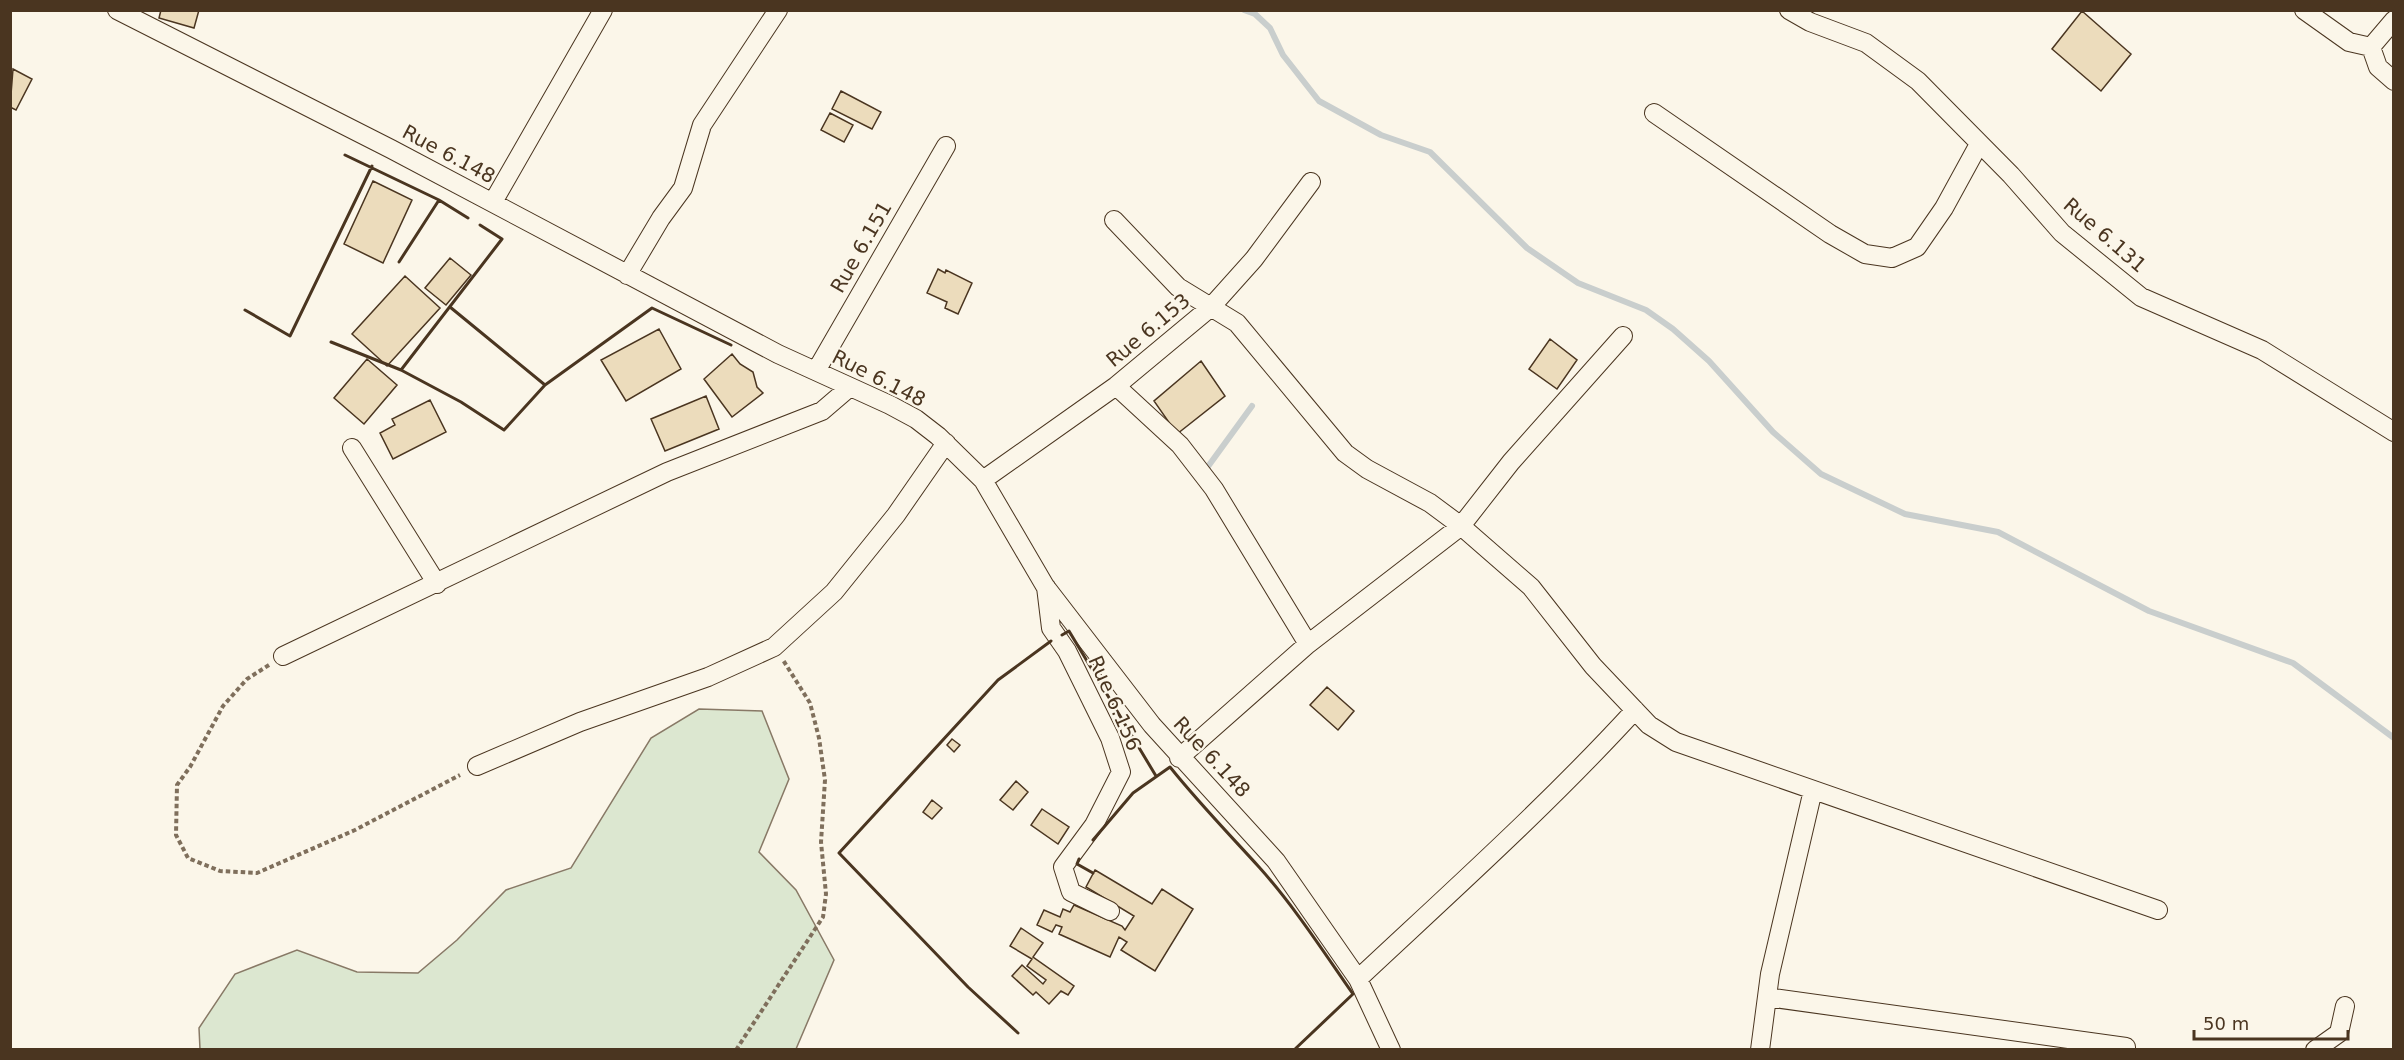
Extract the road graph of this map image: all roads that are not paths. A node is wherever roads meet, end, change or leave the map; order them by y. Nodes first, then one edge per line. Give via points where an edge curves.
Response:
1 (117, 10) edge
2 (603, 10) edge
3 (778, 10) edge
4 (1789, 10) edge
5 (2304, 10) edge
6 (2394, 20) edge
7 (2371, 46) junction
8 (2394, 81) edge
9 (1654, 113) dead end
10 (1979, 144) junction
11 (946, 146) dead end
12 (1311, 182) dead end
13 (493, 202) junction
14 (1114, 220) dead end
15 (627, 275) junction
16 (1211, 307) junction
17 (1623, 336) dead end
18 (816, 371) junction
19 (1116, 386) junction
20 (850, 387) junction
21 (2394, 432) edge
22 (946, 443) junction
23 (352, 448) dead end
24 (983, 480) junction
25 (1461, 526) junction
26 (437, 584) junction
27 (1045, 586) junction
28 (1308, 644) junction
29 (283, 656) road end
30 (1635, 710) junction
31 (1179, 758) junction
32 (477, 766) road end
33 (1813, 790) junction
34 (2158, 909) dead end
35 (1110, 911) dead end
36 (1358, 980) junction
37 (1767, 997) junction
38 (2346, 1006) dead end
39 (2126, 1047) dead end
40 (1391, 1050) edge
41 (1760, 1050) edge
42 (2315, 1050) edge

1 - 13 street, Rue 6.148
2 - 13 street
3 - 15 street via 702,125 683,188
4 - 10 street, Rue 6.131 via 1866,43 1918,81
5 - 7 street via 2349,42
6 - 7 street
7 - 8 street via 2378,67
9 - 10 street via 1830,234 1865,254 1892,258 1917,247 1944,208
10 - 21 street, Rue 6.131 via 2062,233 2142,297 2262,350
11 - 18 street, Rue 6.151
12 - 16 street, Rue 6.153 via 1254,259
13 - 15 street, Rue 6.148
14 - 16 street via 1178,287
15 - 18 street, Rue 6.148
16 - 19 street, Rue 6.153
16 - 25 street via 1237,323 1251,338 1346,453
17 - 25 street via 1511,462
18 - 20 street, Rue 6.148
19 - 24 street, Rue 6.153
19 - 28 street via 1180,445 1214,489
20 - 22 street, Rue 6.148 via 915,419
20 - 26 street via 822,411 667,472
22 - 24 street, Rue 6.148
22 - 32 street via 834,592 774,647 708,677 580,722
23 - 26 street
24 - 27 street, Rue 6.148
25 - 28 street
25 - 30 street via 1531,587 1593,666
26 - 29 street
27 - 31 street, Rue 6.148
27 - 35 street, Rue 6.156 via 1051,628 1067,651 1110,738 1120,772 1094,825 1063,867 1071,892
28 - 31 street
30 - 33 street via 1649,725 1676,742
30 - 36 street via 1545,803
31 - 36 street, Rue 6.148 via 1276,861
33 - 34 street
33 - 37 street via 1793,866
36 - 40 street, Rue 6.148
37 - 39 street
37 - 41 street
38 - 42 street via 2339,1033

